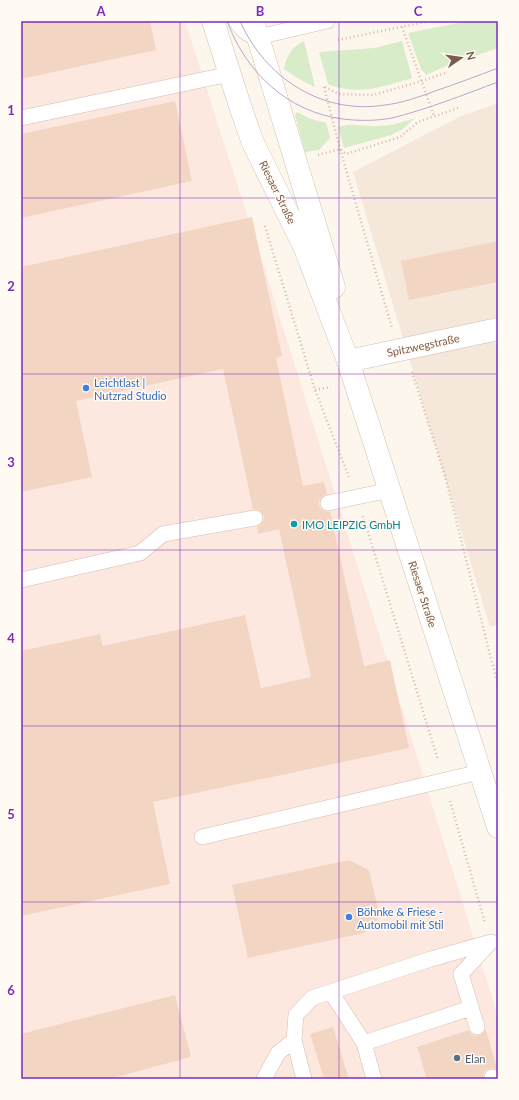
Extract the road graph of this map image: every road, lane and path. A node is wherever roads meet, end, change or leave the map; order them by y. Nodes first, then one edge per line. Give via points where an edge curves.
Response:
1 (213, 21) edge
2 (236, 21) edge
3 (327, 21) edge
4 (430, 21) edge
5 (402, 26) junction
6 (255, 29) edge
7 (336, 41) dead end
8 (448, 72) dead end
9 (230, 74) junction
10 (422, 81) junction
11 (458, 108) dead end
12 (434, 116) junction
13 (21, 118) edge
14 (340, 149) junction
15 (314, 157) dead end
16 (262, 219) dead end
17 (498, 329) edge
18 (404, 348) junction
19 (348, 361) junction
20 (390, 490) junction
21 (357, 497) junction
22 (328, 503) dead end
23 (255, 518) dead end
24 (21, 580) edge
25 (498, 684) edge
26 (480, 772) junction
27 (444, 780) junction
28 (498, 827) edge
29 (202, 837) dead end
30 (494, 941) edge
31 (331, 992) junction
32 (471, 1008) junction
33 (477, 1027) dead end
34 (294, 1040) junction
35 (364, 1042) junction
36 (264, 1079) edge
37 (304, 1079) edge
38 (374, 1079) edge

1 - 9 main road, Riesaer Straße
2 - 6 lane via 252,36
3 - 6 lane
4 - 5 path
5 - 7 path
5 - 10 path
6 - 19 main road, Riesaer Straße via 336,293
8 - 10 path
9 - 13 lane
9 - 19 main road, Riesaer Straße via 254,143 304,246
10 - 12 path
10 - 14 path via 374,94 339,94 324,87
11 - 12 path
12 - 14 path via 418,122 400,136 346,154
14 - 15 path
14 - 18 path via 394,333
16 - 21 path via 315,390
17 - 18 main road, Spitzwegstraße
18 - 19 main road, Spitzwegstraße
18 - 25 path via 445,476
19 - 20 main road, Riesaer Straße
20 - 21 lane
20 - 26 main road, Riesaer Straße
21 - 22 lane
21 - 27 path
23 - 24 lane via 163,534 140,553
26 - 27 lane
26 - 28 main road, Riesaer Straße
27 - 29 lane
27 - 30 path
30 - 31 lane
30 - 32 lane via 460,974
31 - 34 lane via 312,998 296,1015
31 - 35 lane
32 - 33 lane
32 - 35 lane
34 - 36 lane via 278,1053
34 - 37 lane
35 - 38 lane

